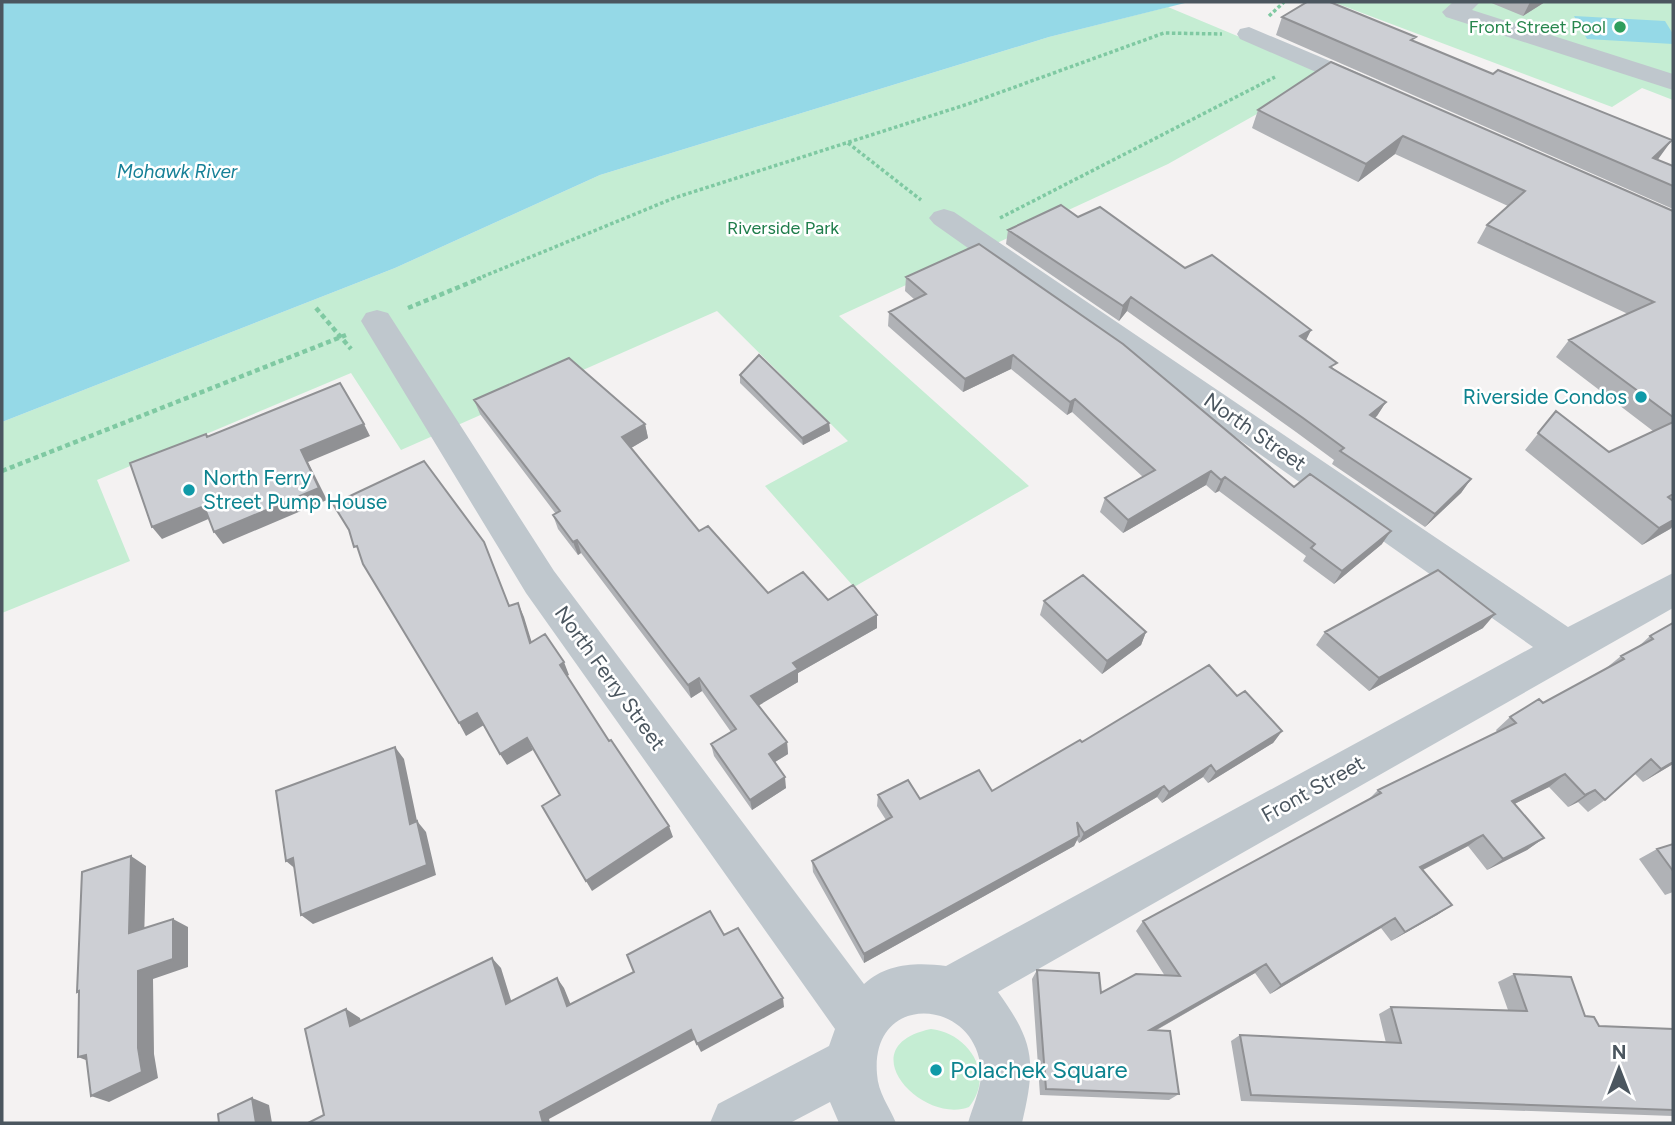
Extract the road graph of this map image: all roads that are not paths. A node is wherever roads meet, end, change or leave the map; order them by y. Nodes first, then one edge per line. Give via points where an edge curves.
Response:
1 (1468, 2) edge
2 (1249, 34) road end
3 (1673, 82) edge
4 (1391, 96) edge
5 (956, 226) road end
6 (377, 321) road end
7 (1673, 589) edge
8 (1565, 647) junction
9 (953, 990) junction
10 (856, 1043) junction
11 (737, 1123) edge
12 (869, 1123) edge
13 (995, 1123) edge

1 - 3 street via 1454,12
2 - 4 street
5 - 8 street, North Street
6 - 10 street, North Ferry Street via 540,582
7 - 8 street, Front Street
8 - 9 street, Front Street
9 - 10 street via 927,985 902,989 879,1002
9 - 13 street via 991,1022 1003,1045 1008,1071 1005,1098
10 - 11 street
10 - 12 street via 853,1092

